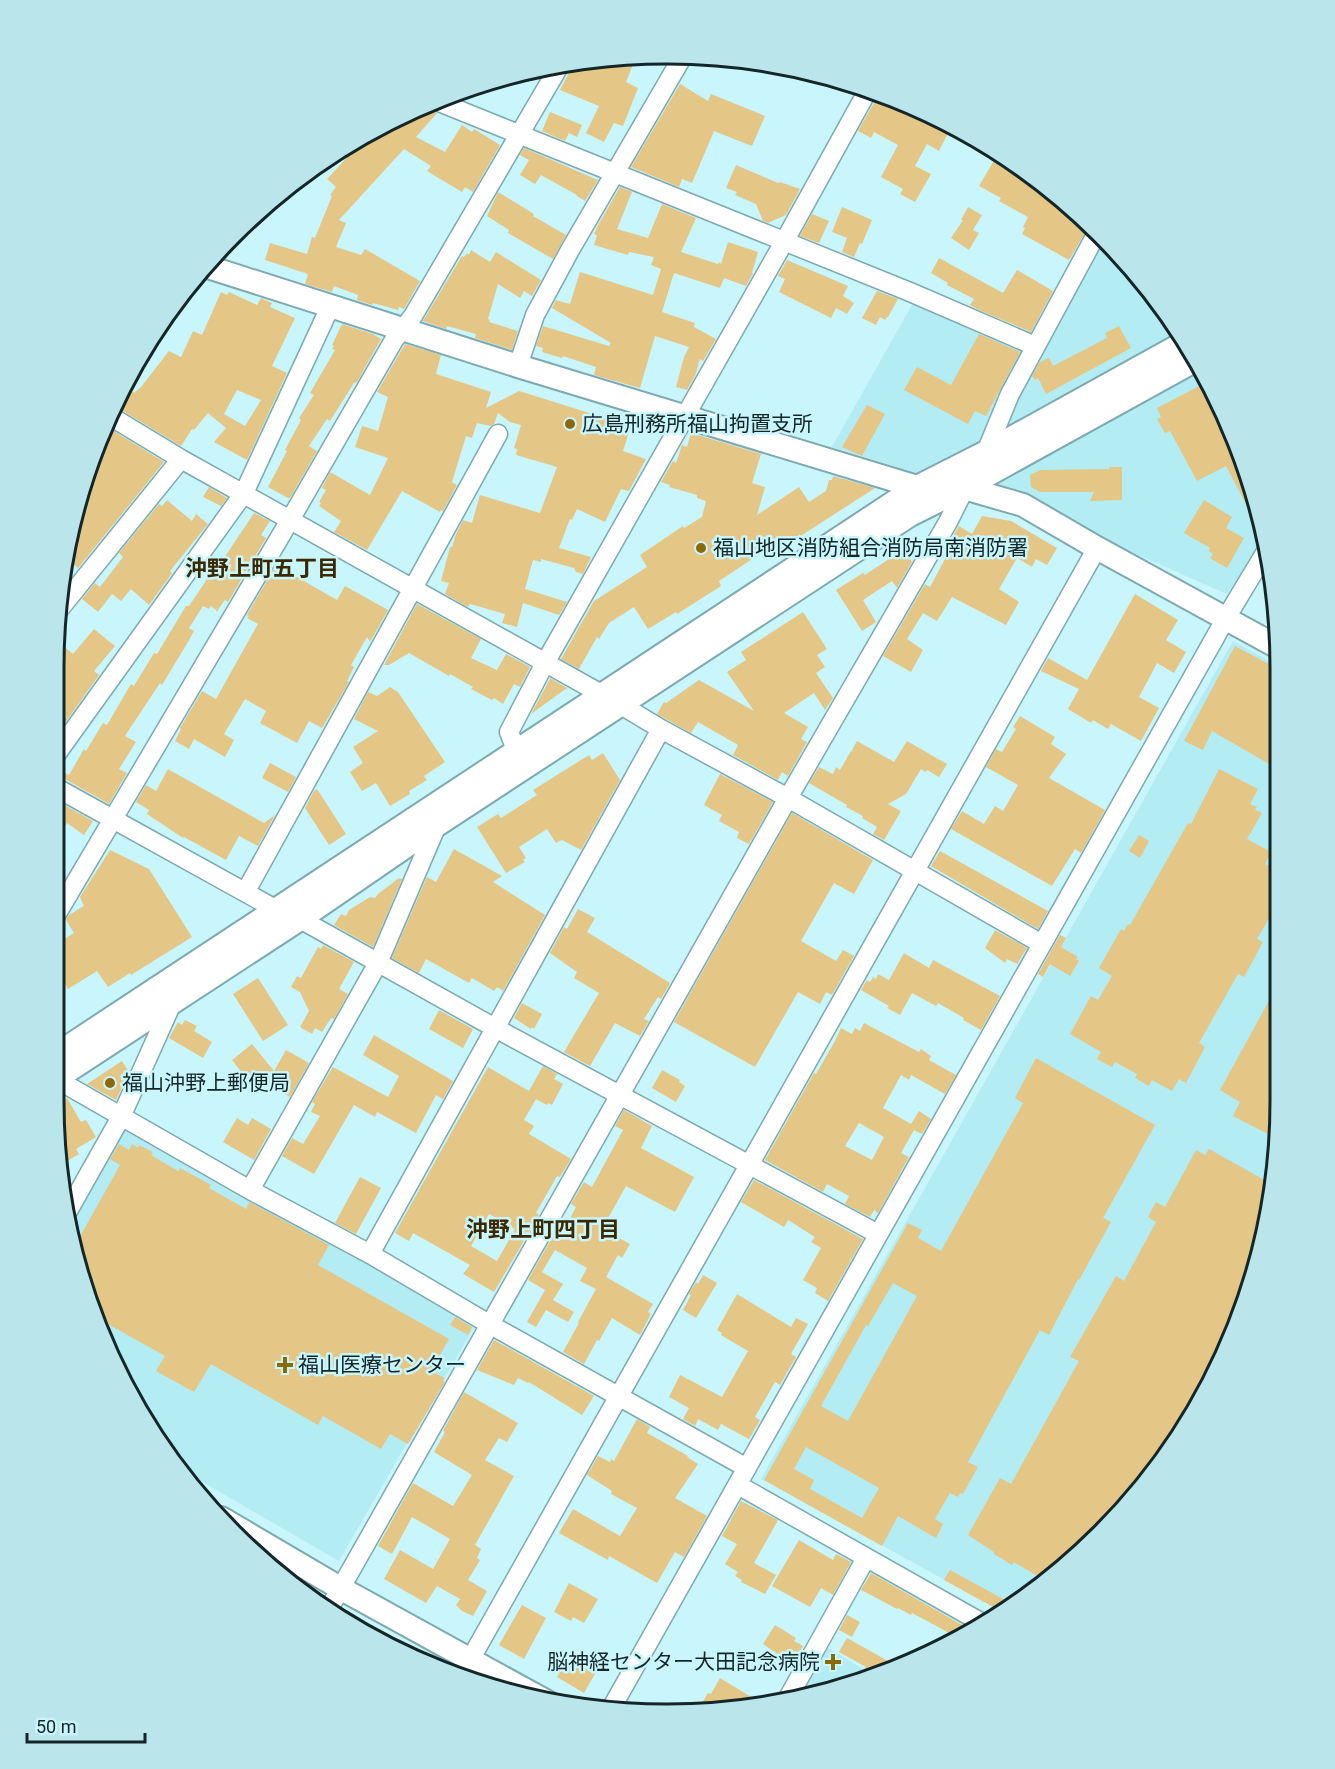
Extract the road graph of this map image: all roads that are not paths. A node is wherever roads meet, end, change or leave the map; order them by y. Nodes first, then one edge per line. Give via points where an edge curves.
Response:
1 (678, 65) edge
2 (554, 75) edge
3 (864, 98) edge
4 (449, 106) edge
5 (519, 134) junction
6 (614, 174) junction
7 (1093, 240) edge
8 (784, 242) junction
9 (215, 269) edge
10 (330, 307) junction
11 (403, 330) junction
12 (1035, 346) junction
13 (1178, 346) edge
14 (1189, 364) edge
15 (518, 366) junction
16 (685, 418) junction
17 (118, 421) edge
18 (498, 434) dead end
19 (988, 451) junction
20 (182, 459) junction
21 (917, 487) junction
22 (964, 488) junction
23 (244, 493) junction
24 (290, 520) junction
25 (1097, 548) junction
26 (1261, 561) edge
27 (412, 587) junction
28 (69, 597) edge
29 (1226, 618) junction
30 (1269, 642) edge
31 (545, 663) junction
32 (611, 699) junction
33 (662, 729) junction
34 (64, 743) edge
35 (516, 750) junction
36 (64, 792) edge
37 (788, 798) junction
38 (112, 819) junction
39 (437, 825) junction
40 (916, 872) junction
41 (246, 891) junction
42 (64, 900) edge
43 (277, 910) junction
44 (300, 919) junction
45 (1042, 945) junction
46 (378, 963) junction
47 (173, 1001) junction
48 (495, 1028) junction
49 (64, 1049) edge
50 (64, 1073) edge
51 (64, 1084) edge
52 (621, 1095) junction
53 (121, 1117) junction
54 (750, 1165) junction
55 (250, 1190) junction
56 (74, 1203) edge
57 (878, 1234) junction
58 (370, 1254) junction
59 (489, 1324) junction
60 (620, 1396) junction
61 (747, 1468) junction
62 (738, 1485) junction
63 (259, 1544) edge
64 (866, 1558) junction
65 (335, 1598) edge
66 (976, 1620) edge
67 (457, 1660) edge
68 (502, 1681) edge
69 (792, 1691) edge
70 (615, 1702) edge

1 - 6 street
2 - 5 street
3 - 8 street
4 - 5 street
5 - 6 street
5 - 11 street
6 - 8 street
6 - 15 street via 535,315
7 - 12 street
8 - 12 street
8 - 16 street
9 - 10 street
10 - 11 street
10 - 23 street
11 - 15 street
11 - 24 street
12 - 19 street via 1010,394
13 - 19 street
14 - 22 street
15 - 16 street
16 - 21 street
16 - 31 street
17 - 20 street
18 - 27 street
19 - 21 street
19 - 22 street
20 - 23 street
20 - 28 street
21 - 22 street
21 - 32 street
22 - 25 street via 1023,505
22 - 32 street via 910,515
22 - 37 street
23 - 24 street
23 - 34 street
24 - 27 street
24 - 38 street
25 - 29 street
25 - 40 street
26 - 29 street
27 - 31 street
27 - 41 street
29 - 30 street
29 - 45 street
31 - 32 street
31 - 35 street via 509,732
32 - 33 street
32 - 35 street
32 - 39 street
33 - 37 street
33 - 48 street
35 - 43 street
36 - 38 street
37 - 40 street
37 - 52 street
38 - 41 street
38 - 42 street
39 - 44 street
39 - 46 street
40 - 45 street
40 - 54 street
41 - 43 street
43 - 44 street
43 - 49 street
44 - 46 street
44 - 47 street
45 - 57 street
46 - 48 street
46 - 55 street
47 - 50 street
47 - 53 street
48 - 52 street
48 - 58 street
51 - 53 street
52 - 54 street
52 - 59 street
53 - 55 street
53 - 56 street
54 - 57 street
54 - 60 street
55 - 58 street
57 - 61 street
58 - 59 street
59 - 60 street
59 - 65 street
60 - 61 street
60 - 67 street
61 - 62 street
62 - 64 street
62 - 70 street
63 - 65 street
64 - 66 street
64 - 69 street
65 - 67 street
67 - 68 street

